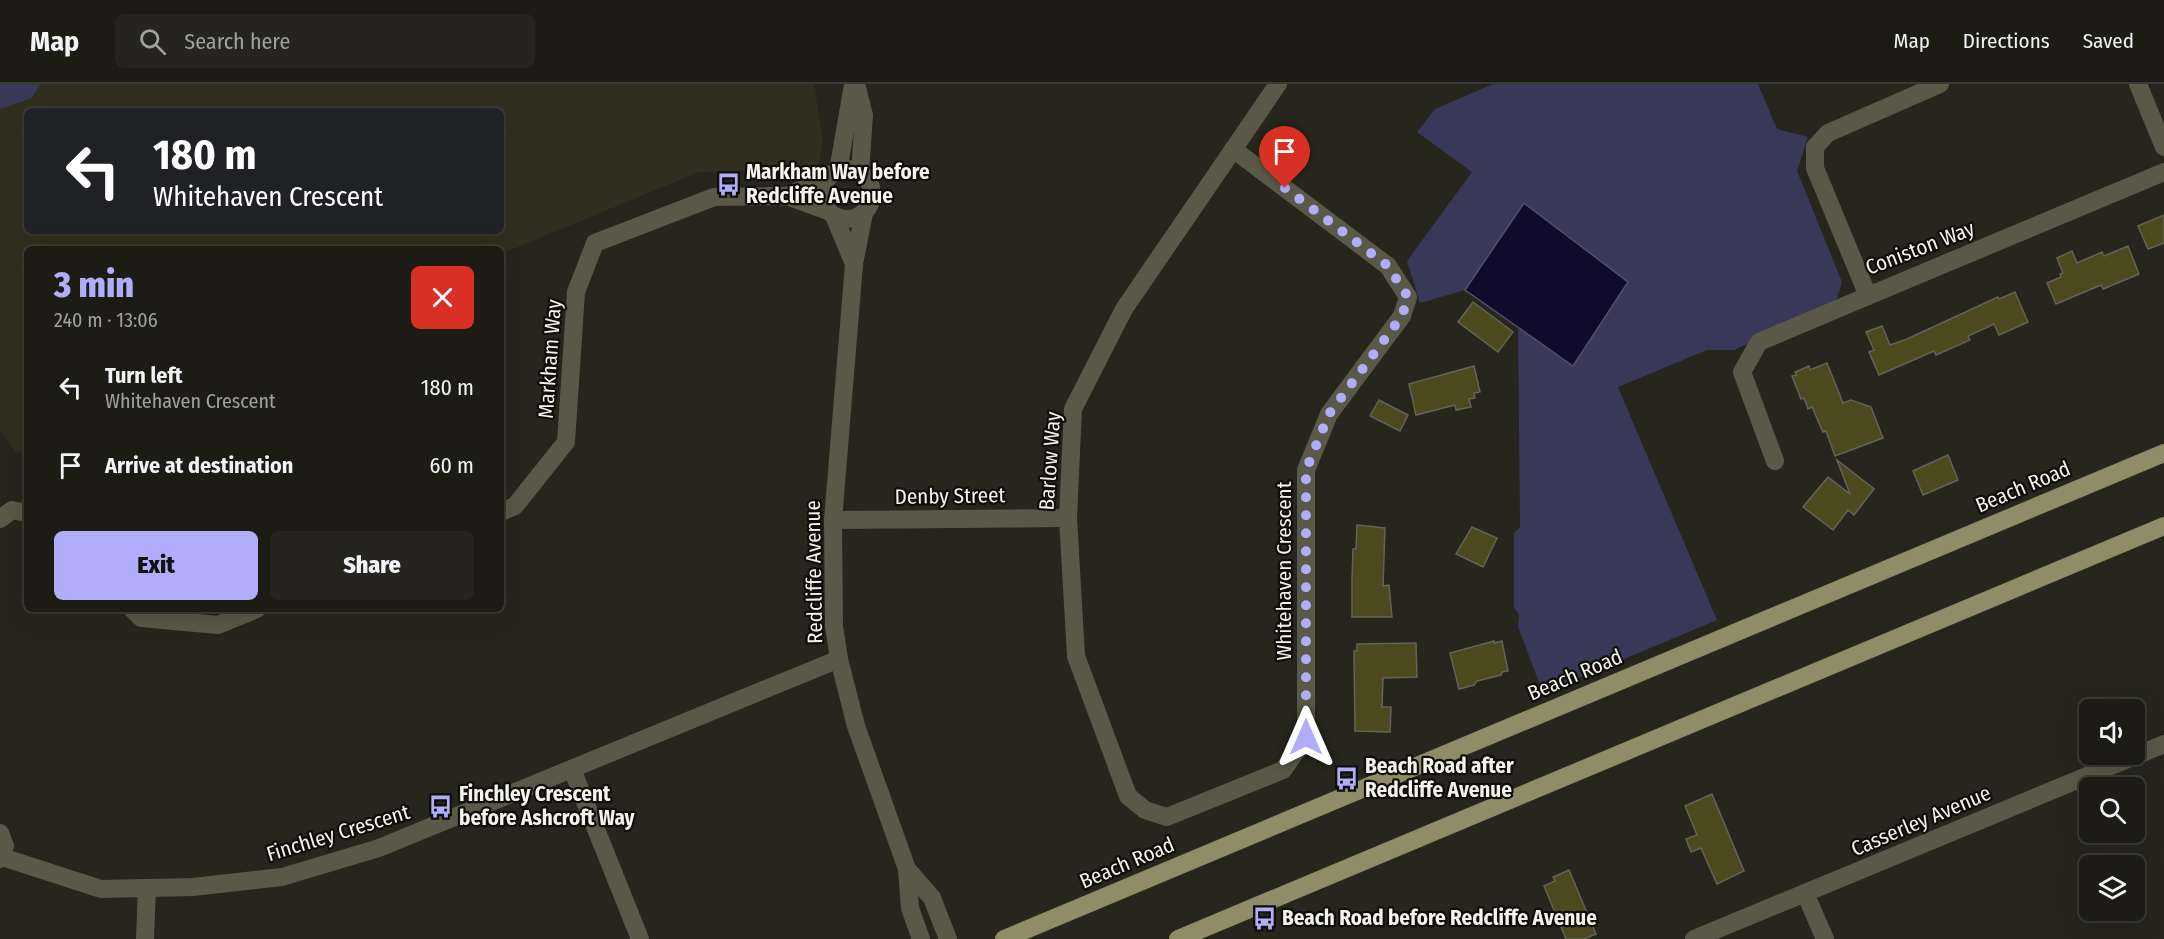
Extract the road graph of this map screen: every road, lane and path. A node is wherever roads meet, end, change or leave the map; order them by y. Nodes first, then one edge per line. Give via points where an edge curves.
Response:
1 (855, 84) edge
2 (1278, 84) edge
3 (1940, 84) edge
4 (2138, 84) edge
5 (2164, 147) edge
6 (1233, 149) junction
7 (2164, 172) edge
8 (834, 173) junction
9 (860, 173) junction
10 (788, 196) junction
11 (831, 213) junction
12 (864, 213) junction
13 (854, 264) junction
14 (1868, 296) junction
15 (2164, 453) edge
16 (1775, 460) dead end
17 (504, 511) edge
18 (24, 512) edge
19 (1068, 518) junction
20 (0, 519) edge
21 (833, 520) junction
22 (2164, 526) edge
23 (135, 612) edge
24 (250, 612) edge
25 (839, 659) junction
26 (2164, 744) edge
27 (572, 769) junction
28 (1145, 810) joint
29 (0, 833) edge
30 (1, 858) edge
31 (907, 869) junction
32 (147, 888) junction
33 (1805, 893) junction
34 (145, 939) edge
35 (640, 939) edge
36 (921, 939) edge
37 (948, 939) edge
38 (1004, 939) edge
39 (1178, 939) edge
40 (1694, 939) edge
41 (1824, 939) edge

1 - 8 street
1 - 9 street via 864,115
2 - 6 street, Barlow Way
3 - 14 street, Coniston Way via 1828,133 1815,147 1815,168
4 - 5 street
6 - 19 street, Barlow Way via 1124,309 1073,409
6 - 28 street, Whitehaven Crescent via 1388,266 1408,297 1402,316 1329,414 1306,470 1306,737 1282,770 1167,817
7 - 14 street, Coniston Way
8 - 9 street
8 - 10 street, Markham Way
8 - 11 street via 826,182 822,197
9 - 12 street via 872,192
10 - 11 street, Markham Way
10 - 17 street, Markham Way via 714,197 595,243 576,292 566,442 515,506
11 - 12 street via 849,219
11 - 13 street, Redcliffe Avenue
12 - 13 street, Redcliffe Avenue
13 - 21 street, Redcliffe Avenue
14 - 16 street via 1759,342 1742,372
15 - 38 main road, Beach Road
18 - 20 street via 12,510
19 - 21 street, Denby Street
19 - 28 street, Barlow Way via 1076,656 1128,796
21 - 25 street, Redcliffe Avenue via 834,626
22 - 39 main road
23 - 24 street via 141,618 218,625
25 - 27 street, Finchley Crescent
25 - 31 street, Redcliffe Avenue via 856,726
26 - 33 street, Casserley Avenue
27 - 32 street, Finchley Crescent via 379,848 282,877
27 - 35 street
29 - 30 street, Finchley Crescent via 5,846
30 - 32 street, Finchley Crescent via 100,889
31 - 36 street, Redcliffe Avenue via 910,908
31 - 37 street, Redcliffe Avenue via 932,898
32 - 34 street
33 - 40 street, Casserley Avenue
33 - 41 street

